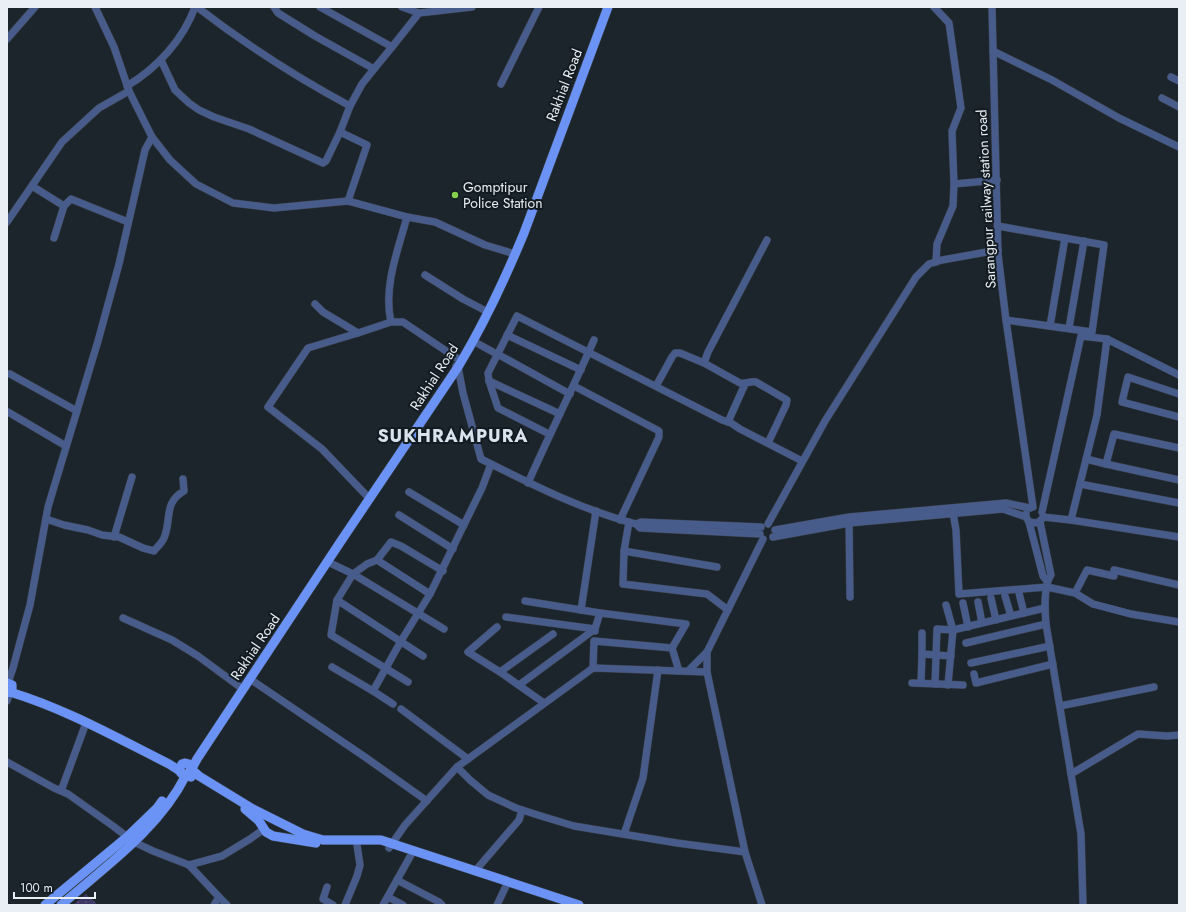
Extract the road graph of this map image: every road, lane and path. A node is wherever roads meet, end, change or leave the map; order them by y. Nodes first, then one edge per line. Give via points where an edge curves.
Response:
1 (35, 7) edge
2 (95, 7) edge
3 (196, 7) edge
4 (274, 7) edge
5 (320, 7) edge
6 (402, 7) edge
7 (472, 7) edge
8 (539, 7) edge
9 (603, 7) edge
10 (608, 7) edge
11 (934, 7) edge
12 (992, 7) edge
13 (419, 13) junction
14 (7, 39) edge
15 (392, 47) junction
16 (993, 51) junction
17 (161, 60) junction
18 (374, 69) junction
19 (1171, 77) dead end
20 (1179, 81) edge
21 (501, 84) dead end
22 (128, 88) junction
23 (1162, 98) dead end
24 (350, 106) junction
25 (1179, 107) edge
26 (340, 132) junction
27 (152, 137) junction
28 (1179, 146) edge
29 (996, 180) junction
30 (954, 184) junction
31 (32, 186) junction
32 (348, 201) junction
33 (64, 206) junction
34 (408, 217) junction
35 (7, 222) edge
36 (128, 222) junction
37 (998, 226) junction
38 (54, 238) dead end
39 (1065, 238) junction
40 (767, 240) dead end
41 (1084, 241) junction
42 (998, 250) junction
43 (513, 254) junction
44 (936, 262) junction
45 (425, 276) dead end
46 (315, 304) dead end
47 (484, 310) junction
48 (1006, 320) junction
49 (391, 322) junction
50 (1050, 326) junction
51 (1069, 328) junction
52 (358, 333) junction
53 (1082, 333) junction
54 (507, 335) junction
55 (1107, 339) junction
56 (594, 340) dead end
57 (473, 341) junction
58 (493, 352) dead end
59 (589, 352) junction
60 (501, 356) dead end
61 (457, 363) junction
62 (704, 363) junction
63 (581, 370) junction
64 (10, 374) dead end
65 (1179, 376) edge
66 (489, 381) junction
67 (745, 384) junction
68 (574, 386) junction
69 (656, 386) junction
70 (570, 394) junction
71 (1179, 394) edge
72 (77, 411) junction
73 (8, 412) dead end
74 (560, 414) junction
75 (1179, 417) edge
76 (728, 422) junction
77 (549, 434) junction
78 (768, 443) junction
79 (66, 446) junction
80 (1179, 448) edge
81 (1086, 460) junction
82 (802, 461) junction
83 (491, 464) junction
84 (1106, 464) junction
85 (132, 477) dead end
86 (183, 479) dead end
87 (1179, 480) edge
88 (528, 483) junction
89 (1080, 484) junction
90 (408, 492) dead end
91 (366, 495) junction
92 (1179, 503) edge
93 (1032, 507) junction
94 (596, 511) junction
95 (953, 513) junction
96 (399, 514) dead end
97 (1041, 517) junction
98 (46, 519) junction
99 (620, 520) junction
100 (849, 520) junction
101 (1028, 520) junction
102 (1071, 520) junction
103 (633, 523) junction
104 (764, 525) junction
105 (464, 526) junction
106 (774, 533) junction
107 (114, 536) junction
108 (761, 536) junction
109 (1179, 538) edge
110 (453, 549) junction
111 (624, 551) junction
112 (377, 560) junction
113 (328, 562) junction
114 (717, 567) dead end
115 (443, 571) junction
116 (353, 574) junction
117 (1047, 584) junction
118 (1179, 585) edge
119 (1019, 593) dead end
120 (1075, 593) junction
121 (430, 594) junction
122 (1005, 596) dead end
123 (850, 597) dead end
124 (991, 598) dead end
125 (337, 600) junction
126 (525, 601) dead end
127 (978, 602) dead end
128 (963, 603) dead end
129 (946, 605) dead end
130 (1045, 608) junction
131 (581, 610) junction
132 (728, 610) junction
133 (600, 612) junction
134 (1024, 613) junction
135 (417, 614) junction
136 (1011, 616) junction
137 (506, 617) dead end
138 (123, 618) dead end
139 (996, 620) junction
140 (1179, 622) edge
141 (982, 623) junction
142 (1046, 624) junction
143 (968, 626) junction
144 (497, 627) dead end
145 (444, 629) dead end
146 (595, 629) junction
147 (952, 630) junction
148 (922, 633) dead end
149 (553, 634) dead end
150 (401, 641) junction
151 (594, 641) junction
152 (966, 643) dead end
153 (1050, 646) junction
154 (672, 648) junction
155 (707, 652) junction
156 (922, 654) junction
157 (936, 655) junction
158 (423, 656) dead end
159 (951, 656) junction
160 (971, 663) dead end
161 (1053, 664) junction
162 (332, 667) dead end
163 (386, 668) junction
164 (593, 668) junction
165 (658, 670) junction
166 (679, 671) junction
167 (688, 671) junction
168 (500, 672) junction
169 (707, 672) junction
170 (974, 674) dead end
171 (250, 679) junction
172 (408, 682) dead end
173 (912, 683) dead end
174 (921, 683) junction
175 (935, 684) junction
176 (519, 685) junction
177 (948, 685) junction
178 (963, 685) dead end
179 (240, 687) junction
180 (1154, 687) dead end
181 (9, 688) edge
182 (373, 691) junction
183 (544, 703) junction
184 (393, 704) dead end
185 (1060, 706) junction
186 (401, 709) dead end
187 (86, 723) junction
188 (1179, 735) edge
189 (468, 759) junction
190 (7, 762) edge
191 (457, 767) junction
192 (184, 769) junction
193 (1071, 774) junction
194 (61, 791) junction
195 (427, 801) junction
196 (522, 810) junction
197 (277, 822) junction
198 (264, 829) junction
199 (624, 834) junction
200 (273, 836) junction
201 (303, 837) junction
202 (250, 839) junction
203 (131, 840) junction
204 (323, 842) junction
205 (357, 845) junction
206 (391, 846) junction
207 (745, 852) junction
208 (411, 855) junction
209 (189, 865) junction
210 (476, 870) junction
211 (397, 880) junction
212 (327, 886) dead end
213 (506, 886) junction
214 (219, 896) junction
215 (388, 897) junction
216 (44, 905) edge
217 (61, 905) edge
218 (214, 905) edge
219 (227, 905) edge
220 (333, 905) edge
221 (345, 905) edge
222 (383, 905) edge
223 (403, 905) edge
224 (442, 905) edge
225 (497, 905) edge
226 (564, 905) edge
227 (579, 905) edge
228 (762, 905) edge
229 (1083, 905) edge

1 - 14 street
2 - 22 street via 114,47
3 - 17 street via 177,41
3 - 24 street via 287,71
4 - 18 street via 278,13 315,36
5 - 15 street
6 - 13 street
7 - 13 street
8 - 21 street
9 - 43 main road, Rakhial Road
10 - 43 main road, Rakhial Road
11 - 30 street via 950,23 961,108 952,132
12 - 16 street, Sarangpur railway station road
13 - 15 street
15 - 18 street
16 - 28 street via 1052,80 1119,118
16 - 29 street, Sarangpur railway station road
17 - 22 street
17 - 26 street via 175,90 199,110 249,128 323,163
18 - 24 street
19 - 20 street
22 - 27 street
22 - 31 street via 99,108 62,142
23 - 25 street
24 - 26 street
26 - 32 street via 367,145
27 - 32 street via 170,160 196,184 234,203 274,208
27 - 36 street via 145,150
29 - 30 street
29 - 37 street, Sarangpur railway station road
30 - 44 street via 953,206 936,244
31 - 33 street
31 - 35 street
32 - 34 street
33 - 36 street via 70,199
33 - 38 street
34 - 43 street via 435,222 485,245
34 - 49 street via 391,274 388,308
36 - 72 street via 118,271
37 - 39 street
37 - 42 street, Sarangpur railway station road
39 - 41 street
39 - 50 street
40 - 62 street
41 - 51 street
41 - 53 street via 1104,245 1092,332
42 - 44 street
42 - 48 street, Sarangpur railway station road
43 - 47 main road, Rakhial Road
43 - 57 main road, Rakhial Road
44 - 82 street via 929,264 916,277
45 - 47 street
46 - 52 street via 323,312
47 - 61 main road, Rakhial Road
48 - 50 street
48 - 93 street, Sarangpur railway station road
49 - 52 street
49 - 61 street via 403,322
50 - 51 street
51 - 53 street
52 - 91 street via 308,348 268,407 322,449
53 - 55 street
53 - 97 street
54 - 59 street via 517,316
54 - 63 street
54 - 66 street via 488,373
55 - 65 street
55 - 81 street via 1097,415
56 - 59 street
57 - 58 street
57 - 61 main road, Rakhial Road
59 - 63 street
59 - 69 street
60 - 70 street
61 - 83 street via 462,393 481,459
61 - 91 main road, Rakhial Road
61 - 113 main road, Rakhial Road
62 - 67 street
62 - 69 street via 675,353
63 - 68 street
64 - 72 street
66 - 74 street
66 - 77 street via 498,408
67 - 76 street
67 - 78 street via 756,382 787,400
68 - 70 street
68 - 99 street via 659,431 659,437
69 - 76 street
70 - 74 street
71 - 75 street via 1128,377 1122,402
72 - 79 street
73 - 79 street
74 - 77 street
76 - 78 street
77 - 88 street
78 - 82 street
79 - 98 street
80 - 84 street via 1114,434
81 - 84 street
81 - 89 street
82 - 104 street
83 - 88 street
83 - 105 street
84 - 87 street
85 - 107 street
86 - 107 street via 184,490 177,494 170,504 164,539 154,551
88 - 94 street
89 - 92 street
89 - 102 street
90 - 105 street
91 - 179 main road, Rakhial Road
93 - 97 street via 1038,508
93 - 100 street via 1006,503
93 - 101 street via 1027,512
94 - 99 street
94 - 131 street
95 - 100 street
95 - 101 street via 1003,509
95 - 117 street via 958,594
96 - 110 street
97 - 101 street via 1034,524
97 - 102 street
97 - 117 street via 1051,576
98 - 107 street
98 - 181 street via 30,605
99 - 103 street
100 - 106 street
100 - 123 street
101 - 117 street
102 - 109 street
103 - 104 street
103 - 108 street via 640,528
103 - 111 street
104 - 106 street via 772,526
104 - 108 street
105 - 110 street
106 - 108 street via 768,540
108 - 132 street
110 - 115 street
111 - 114 street
111 - 132 street via 623,584 707,594
112 - 115 street via 393,542
112 - 116 street
112 - 121 street
113 - 116 street
113 - 171 main road, Rakhial Road
115 - 121 street
116 - 125 street
116 - 135 street
117 - 120 street
117 - 130 street
118 - 120 street via 1114,570 1114,576 1087,570
119 - 134 street
120 - 140 street via 1093,604 1131,614
121 - 135 street
122 - 136 street
124 - 139 street
125 - 150 street
125 - 163 street via 331,635
126 - 131 street
127 - 141 street
128 - 143 street
129 - 147 street
130 - 134 street
130 - 142 street
131 - 133 street
132 - 155 street
133 - 146 street
133 - 154 street via 686,624
134 - 136 street
135 - 145 street
135 - 150 street
136 - 139 street
137 - 146 street
138 - 179 street via 172,640
139 - 141 street
141 - 143 street
142 - 152 street
142 - 153 street
143 - 147 street
144 - 168 street via 468,652
146 - 151 street
146 - 176 street
147 - 157 street via 937,629
147 - 159 street
148 - 156 street
149 - 168 street
150 - 158 street
150 - 163 street
151 - 154 street
151 - 164 street
153 - 160 street
153 - 161 street
154 - 166 street
155 - 167 street
155 - 169 street
156 - 157 street
156 - 174 street
157 - 159 street
157 - 175 street
159 - 177 street
161 - 170 street via 976,683
161 - 185 street
162 - 182 street
163 - 172 street
163 - 182 street
164 - 165 street
164 - 183 street
165 - 166 street
165 - 199 street via 643,778
166 - 167 street
167 - 169 street
168 - 176 street
169 - 207 street
171 - 192 main road, Rakhial Road
171 - 195 street
173 - 174 street
174 - 175 street
175 - 177 street
176 - 183 street
177 - 178 street
179 - 192 main road, Rakhial Road
180 - 185 street
181 - 187 main road
181 - 192 main road via 61,706
182 - 184 street
183 - 189 street
185 - 193 street
186 - 189 street
187 - 192 main road
187 - 194 street
188 - 193 street via 1138,734
189 - 191 street
190 - 194 street
191 - 195 street
191 - 196 street via 488,795
192 - 197 main road
192 - 198 main road via 249,812
192 - 203 main road, Rakhial Road via 181,786 160,814
193 - 229 street via 1081,834
194 - 203 street
195 - 206 street via 405,824
196 - 199 street via 574,826
196 - 210 street via 519,820
197 - 198 main road via 266,823
197 - 201 main road
198 - 200 main road
198 - 202 street
199 - 207 street
200 - 201 main road
200 - 202 street via 263,835
201 - 204 main road
202 - 209 street via 222,856
203 - 209 street
203 - 216 main road, Rakhial Road
203 - 217 main road, Rakhial Road
204 - 205 main road
204 - 206 main road via 381,840
205 - 206 main road
205 - 221 street via 360,865
206 - 208 main road
206 - 210 main road
207 - 228 street
208 - 211 street
208 - 213 main road
209 - 214 street
210 - 227 main road
211 - 215 street
211 - 224 street
212 - 220 street via 323,898
213 - 225 street
213 - 226 main road
214 - 218 street
214 - 219 street
215 - 222 street
215 - 223 street

